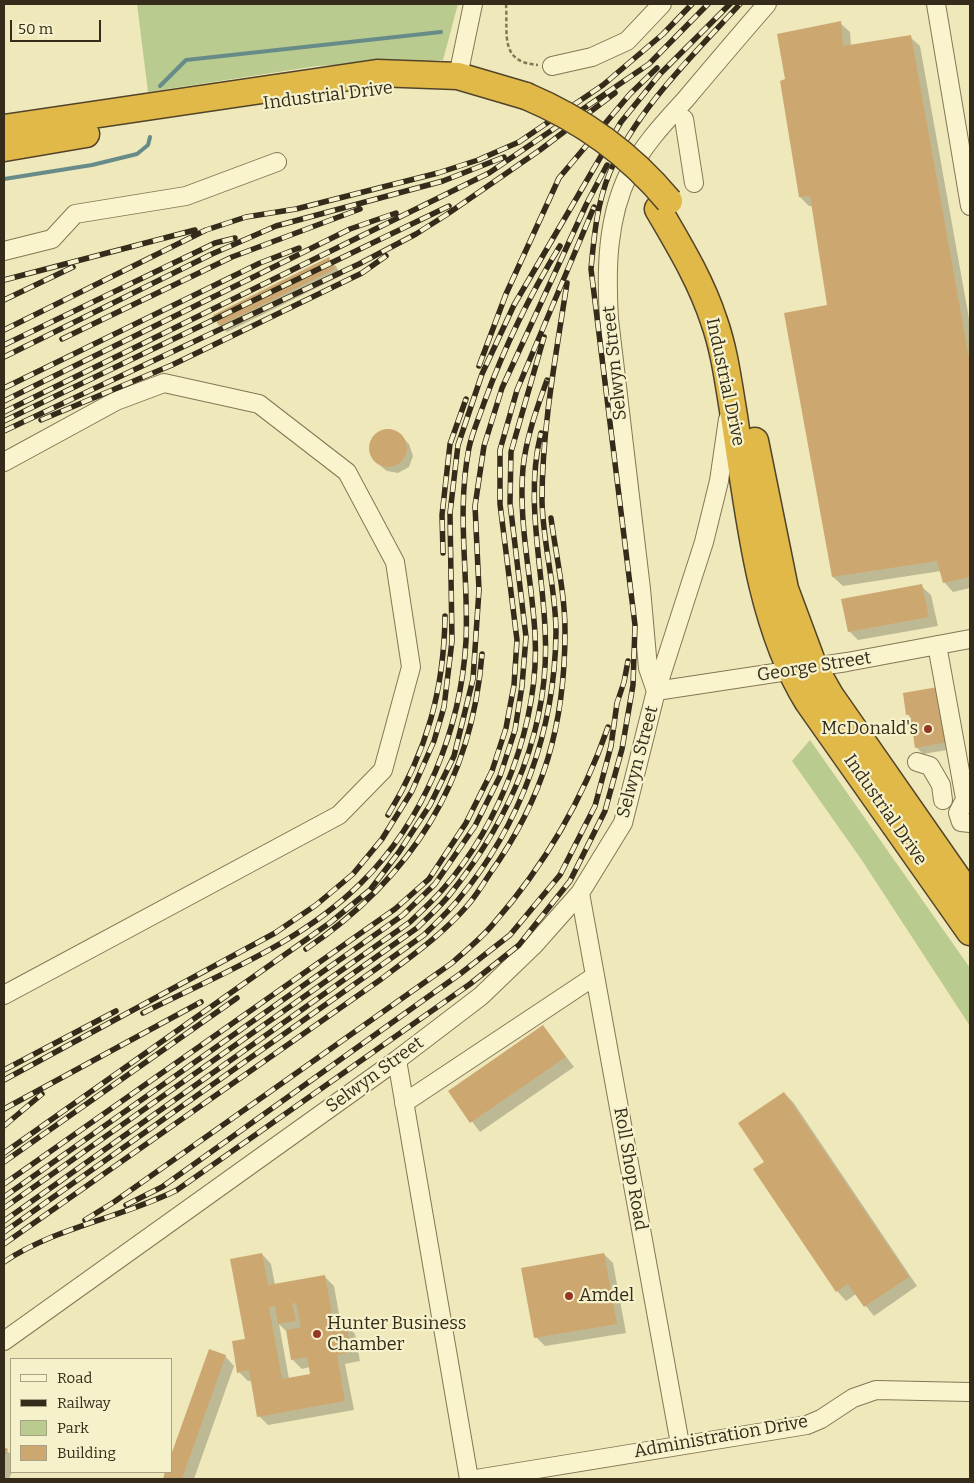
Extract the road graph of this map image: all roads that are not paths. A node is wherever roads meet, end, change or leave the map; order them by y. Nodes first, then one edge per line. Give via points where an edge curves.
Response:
1 (473, 4) edge
2 (662, 4) edge
3 (767, 4) edge
4 (936, 4) edge
5 (552, 66) road end
6 (458, 76) junction
7 (523, 102) junction
8 (684, 119) dead end
9 (4, 128) edge
10 (4, 148) edge
11 (277, 162) dead end
12 (694, 183) dead end
13 (664, 205) junction
14 (970, 206) edge
15 (4, 251) edge
16 (731, 398) junction
17 (4, 462) edge
18 (970, 639) edge
19 (937, 645) junction
20 (803, 669) junction
21 (656, 691) junction
22 (917, 762) dead end
23 (943, 800) dead end
24 (968, 804) edge
25 (970, 824) edge
26 (580, 893) junction
27 (970, 896) edge
28 (970, 932) edge
29 (595, 976) junction
30 (4, 995) edge
31 (397, 1060) junction
32 (404, 1103) junction
33 (4, 1341) edge
34 (965, 1392) edge
35 (680, 1444) junction
36 (470, 1479) edge
37 (476, 1479) edge

1 - 6 street
2 - 5 street via 627,41 592,58
3 - 21 street, Selwyn Street via 651,138 629,172 616,207 609,245 606,277 609,319 648,668
4 - 14 street
6 - 7 highway, Industrial Drive
6 - 9 highway, Industrial Drive via 377,73
7 - 10 highway, Industrial Drive via 412,86 369,88
7 - 13 highway, Industrial Drive, bridge via 569,116 607,141 640,169
8 - 12 street
11 - 15 street via 186,196 76,214 52,239
13 - 16 highway, Industrial Drive via 714,321
13 - 20 highway, Industrial Drive via 695,239 712,270 730,319
16 - 20 highway, Industrial Drive via 754,541 768,601
16 - 21 street via 719,481 704,542
17 - 30 street via 116,401 164,383 259,404 347,472 396,562 411,667 383,770 339,815
18 - 19 street, George Street
19 - 20 street, George Street
19 - 24 street
20 - 21 street, George Street
20 - 27 highway, Industrial Drive via 830,695
20 - 28 highway, Industrial Drive via 808,702
21 - 26 street, Selwyn Street via 623,823
22 - 23 street via 930,766 941,785
24 - 25 street via 958,810 958,816 962,822
26 - 29 street, Roll Shop Road
26 - 31 street, Selwyn Street via 534,945 481,996
29 - 32 street
29 - 35 street, Roll Shop Road
31 - 32 street
31 - 33 street, Selwyn Street
32 - 36 street
34 - 35 street, Administration Drive via 876,1390 853,1398 807,1425
35 - 37 street, Administration Drive

